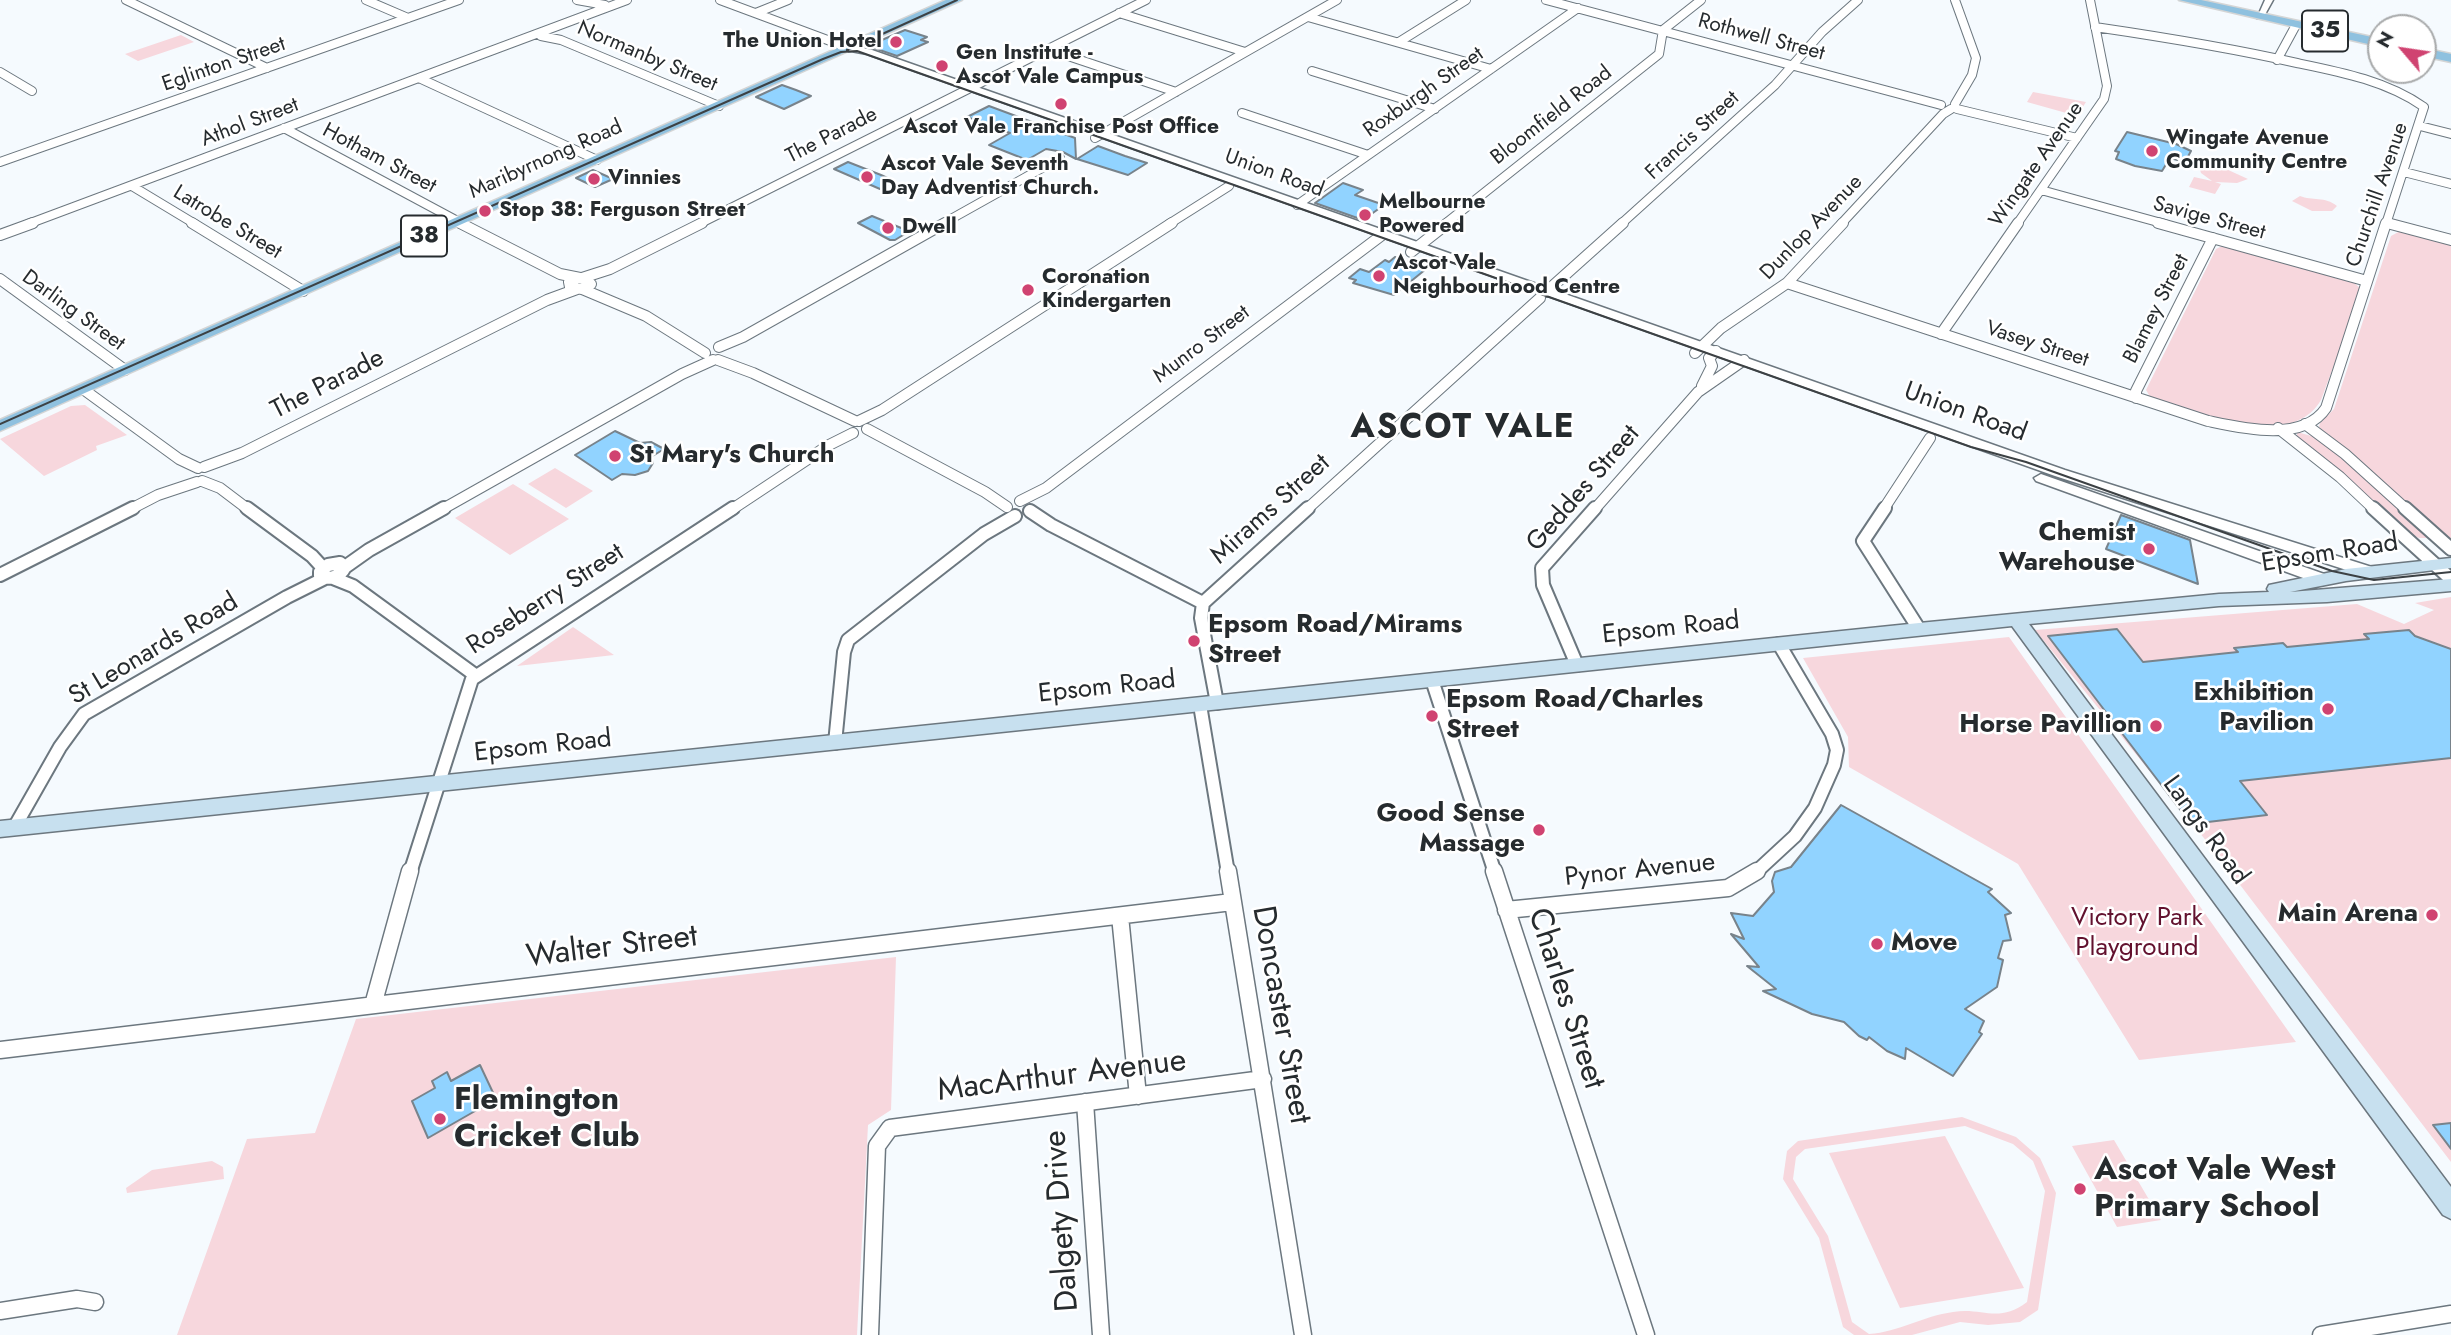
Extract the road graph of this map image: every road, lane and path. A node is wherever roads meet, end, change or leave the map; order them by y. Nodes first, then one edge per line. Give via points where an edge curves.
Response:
1 (126, 0) edge
2 (366, 0) edge
3 (459, 0) edge
4 (620, 0) edge
5 (627, 0) edge
6 (720, 0) edge
7 (788, 0) edge
8 (956, 0) edge
9 (1146, 0) edge
10 (1337, 0) edge
11 (1466, 0) edge
12 (1546, 0) edge
13 (1701, 0) edge
14 (1858, 0) edge
15 (1955, 0) edge
16 (2090, 0) edge
17 (2185, 0) edge
18 (2258, 0) edge
19 (2269, 0) edge
20 (580, 1) edge
21 (1562, 2) edge
22 (601, 7) junction
23 (1578, 8) junction
24 (584, 13) junction
25 (756, 13) junction
26 (1119, 13) junction
27 (2255, 15) junction
28 (1308, 17) junction
29 (408, 18) junction
30 (2297, 24) junction
31 (2095, 27) junction
32 (1663, 30) junction
33 (550, 31) junction
34 (534, 35) junction
35 (561, 40) junction
36 (2367, 40) edge
37 (1399, 42) junction
38 (1047, 49) junction
39 (854, 52) junction
40 (1245, 52) junction
41 (2277, 60) junction
42 (1796, 65) junction
43 (267, 68) junction
44 (1491, 69) junction
45 (1312, 71) dead end
46 (0, 72) edge
47 (419, 78) junction
48 (967, 90) junction
49 (32, 91) dead end
50 (1176, 92) junction
51 (1927, 100) joint
52 (719, 106) junction
53 (1950, 106) junction
54 (1435, 109) junction
55 (1971, 111) joint
56 (1242, 113) dead end
57 (2420, 126) junction
58 (284, 128) junction
59 (2451, 134) edge
60 (1098, 137) junction
61 (2077, 138) junction
62 (1368, 155) junction
63 (1059, 158) dead end
64 (597, 160) junction
65 (0, 162) edge
66 (2404, 172) junction
67 (1231, 184) junction
68 (2451, 184) edge
69 (132, 186) junction
70 (2040, 190) junction
71 (1294, 207) junction
72 (458, 222) junction
73 (2387, 223) junction
74 (3, 235) edge
75 (1379, 237) junction
76 (2213, 238) junction
77 (2451, 240) edge
78 (1414, 249) junction
79 (560, 274) joint
80 (0, 279) edge
81 (2367, 281) junction
82 (1787, 283) junction
83 (579, 284) junction
84 (303, 290) junction
85 (600, 295) joint
86 (1543, 295) junction
87 (1941, 334) junction
88 (1699, 350) junction
89 (715, 354) junction
90 (1713, 355) junction
91 (1740, 364) junction
92 (125, 370) junction
93 (83, 389) junction
94 (1698, 392) junction
95 (2136, 398) junction
96 (2305, 424) junction
97 (0, 426) edge
98 (857, 427) junction
99 (2278, 428) junction
100 (1933, 433) junction
101 (200, 474) junction
102 (2057, 478) junction
103 (1018, 509) junction
104 (2451, 549) edge
105 (2443, 563) edge
106 (332, 571) junction
107 (2370, 572) junction
108 (0, 575) edge
109 (2322, 579) junction
110 (2451, 579) edge
111 (2451, 585) edge
112 (2384, 591) junction
113 (2219, 600) junction
114 (1203, 603) junction
115 (2017, 620) junction
116 (1919, 629) junction
117 (1779, 644) junction
118 (1577, 665) junction
119 (475, 675) junction
120 (1432, 680) junction
121 (1209, 704) junction
122 (835, 743) junction
123 (438, 784) junction
124 (7, 829) edge
125 (1232, 902) junction
126 (1506, 910) junction
127 (1120, 916) junction
128 (373, 1005) junction
129 (0, 1050) edge
130 (1264, 1079) junction
131 (1138, 1096) junction
132 (1085, 1102) junction
133 (2451, 1207) edge
134 (95, 1302) dead end
135 (0, 1311) edge
136 (2451, 1314) edge
137 (870, 1335) edge
138 (1101, 1335) edge
139 (1303, 1335) edge
140 (1646, 1335) edge
141 (2321, 1335) edge

1 - 43 street
2 - 29 street
3 - 29 street, Eglinton Street
4 - 22 street, Athol Street
5 - 22 street, Athol Street
6 - 25 street, Union Road
7 - 25 street
8 - 39 main road, Maribyrnong Road / 38
9 - 26 street, The Parade
10 - 28 street
11 - 37 street
12 - 21 street, Rothwell Street
13 - 32 street, Bloomfield Road
14 - 42 street, Francis Street via 1822,32
15 - 53 street, Dunlop Avenue via 1976,58 1972,75
16 - 31 street, Wingate Avenue
17 - 27 main road, 35
18 - 27 street
19 - 27 street
20 - 22 street
20 - 24 street via 589,7
21 - 23 street, Rothwell Street
22 - 24 street, Athol Street
22 - 33 street, Athol Street
23 - 32 street, Rothwell Street
23 - 44 street, Roxburgh Street
24 - 34 street, Athol Street
25 - 39 street, Union Road
26 - 38 street, The Parade
26 - 40 street
27 - 30 main road, 35
28 - 37 street
28 - 40 street
29 - 43 street, Eglinton Street
30 - 36 main road, 35
30 - 41 street
31 - 41 street, Churchill Avenue via 2184,39
31 - 61 street, Wingate Avenue via 2106,93
32 - 42 street, Rothwell Street
32 - 78 street, Bloomfield Road via 1659,54
33 - 34 street
33 - 35 street, Normanby Street
34 - 35 street, Normanby Street
34 - 47 street, Athol Street
35 - 52 street, Normanby Street
37 - 44 street
38 - 48 street, The Parade
38 - 50 street
39 - 48 street, Union Road
39 - 52 main road, Maribyrnong Road / 38
40 - 50 street
41 - 57 street, Churchill Avenue via 2409,93 2424,107
42 - 51 street, Rothwell Street
42 - 86 street, Francis Street
43 - 65 street, Eglinton Street
44 - 54 street, Roxburgh Street
45 - 54 street
46 - 49 street
47 - 58 street, Athol Street
47 - 64 street
48 - 60 street, Union Road
48 - 83 street, The Parade
50 - 60 street
51 - 53 street, Rothwell Street
52 - 64 main road, Maribyrnong Road / 38
53 - 55 street, Rothwell Street
53 - 82 street, Dunlop Avenue
54 - 62 street, Roxburgh Street
55 - 61 street, Rothwell Street
56 - 62 street
57 - 59 street
57 - 66 street, Churchill Avenue
58 - 69 street, Athol Street
58 - 72 street, Hotham Street
60 - 67 street, Union Road
61 - 70 street, Wingate Avenue
62 - 71 street, Roxburgh Street
63 - 89 street, St Leonards Road
64 - 72 main road, Maribyrnong Road / 38
66 - 68 street
66 - 73 street, Churchill Avenue
67 - 71 street, Union Road
67 - 98 street, Roseberry Street
69 - 74 street, Athol Street
69 - 84 street, Latrobe Street
70 - 76 street, Savige Street
70 - 87 street, Wingate Avenue
71 - 75 street, Union Road
72 - 79 street
72 - 84 main road, Maribyrnong Road / 38
73 - 77 street
73 - 81 street, Churchill Avenue
75 - 78 street, Union Road
75 - 103 street, Munro Street
76 - 81 street, Savige Street
76 - 95 street, Blamey Street
78 - 86 street, Union Road
79 - 83 street
80 - 92 street, Darling Street
81 - 96 street, Churchill Avenue via 2326,408
82 - 87 street, Vasey Street
82 - 88 street, Dunlop Avenue via 1721,328
83 - 85 street
83 - 101 street, The Parade
84 - 92 main road, Maribyrnong Road / 38
85 - 89 street
86 - 88 street, Union Road
86 - 114 street, Mirams Street
87 - 95 street, Vasey Street
88 - 90 street, Union Road
89 - 98 street
89 - 106 street, St Leonards Road
90 - 91 street, Union Road
90 - 94 street, Geddes Street
91 - 94 street, Geddes Street
91 - 100 street, Union Road
92 - 93 main road, Maribyrnong Road / 38
93 - 97 main road, Maribyrnong Road / 38
93 - 101 street
94 - 118 street, Geddes Street via 1542,568 1543,585
95 - 99 street, Vasey Street via 2226,425
96 - 99 street
96 - 104 street
98 - 103 street
98 - 119 street, Roseberry Street
99 - 105 street
100 - 102 street, Union Road
100 - 116 street via 1863,541
101 - 106 street
101 - 108 street, The Parade
102 - 107 street, Union Road via 2179,510
102 - 109 street, Union Road
103 - 114 street
103 - 122 street, Munro Street via 848,640
105 - 107 main road, Epsom Road
105 - 110 street
106 - 119 street
106 - 124 street, St Leonards Road via 83,714
107 - 109 main road, Epsom Road
109 - 112 main road via 2355,589
109 - 113 main road, Epsom Road
111 - 112 main road, Epsom Road
112 - 113 main road, Epsom Road
113 - 115 main road, Epsom Road
114 - 121 street, Mirams Street
115 - 116 main road, Epsom Road
115 - 133 main road, Langs Road
116 - 117 main road, Epsom Road
117 - 118 main road, Epsom Road
117 - 126 street, Pynor Avenue via 1837,750 1826,788 1795,836 1753,875 1728,888
118 - 120 main road, Epsom Road
119 - 123 street, Roseberry Street
120 - 121 main road, Epsom Road
120 - 126 street, Charles Street
121 - 122 main road, Epsom Road
121 - 125 street, Doncaster Street
122 - 123 main road, Epsom Road
123 - 124 main road, Epsom Road
123 - 128 street, Roseberry Street
125 - 127 street, Walter Street
125 - 130 street, Doncaster Street
126 - 140 street, Charles Street
127 - 128 street, Walter Street
127 - 131 street
128 - 129 street, Walter Street
130 - 131 street, MacArthur Avenue
130 - 139 street, Doncaster Street
131 - 132 street, MacArthur Avenue
132 - 137 street, MacArthur Avenue via 895,1125 884,1132 877,1146
132 - 138 street, Dalgety Drive
134 - 135 street via 77,1299
136 - 141 street

